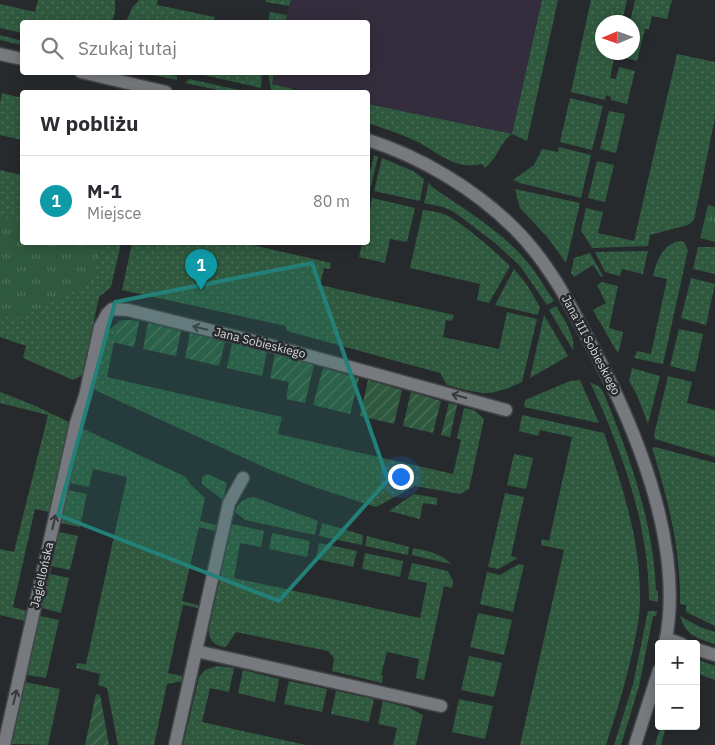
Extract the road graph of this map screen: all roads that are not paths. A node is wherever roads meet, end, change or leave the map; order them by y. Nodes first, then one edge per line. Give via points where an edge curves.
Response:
1 (0, 54) edge
2 (20, 59) edge
3 (94, 75) edge
4 (158, 90) edge
5 (370, 141) edge
6 (82, 405) joint
7 (506, 410) dead end
8 (243, 478) dead end
9 (665, 640) edge
10 (700, 649) edge
11 (196, 651) junction
12 (715, 655) edge
13 (655, 682) edge
14 (441, 706) dead end
15 (4, 745) edge
16 (175, 745) edge
17 (635, 745) edge

1 - 2 street
3 - 4 street
5 - 9 street, Jana III Sobieskiego via 430,166 479,198 515,228 551,272 609,377 636,438 648,475 667,566
7 -> 6 street, Jana Sobieskiego via 273,346 128,310 112,309 100,327
15 -> 6 street, Jagiellońska
8 - 11 street via 229,503
10 - 12 street
11 - 14 street
11 - 16 street
13 - 17 street

